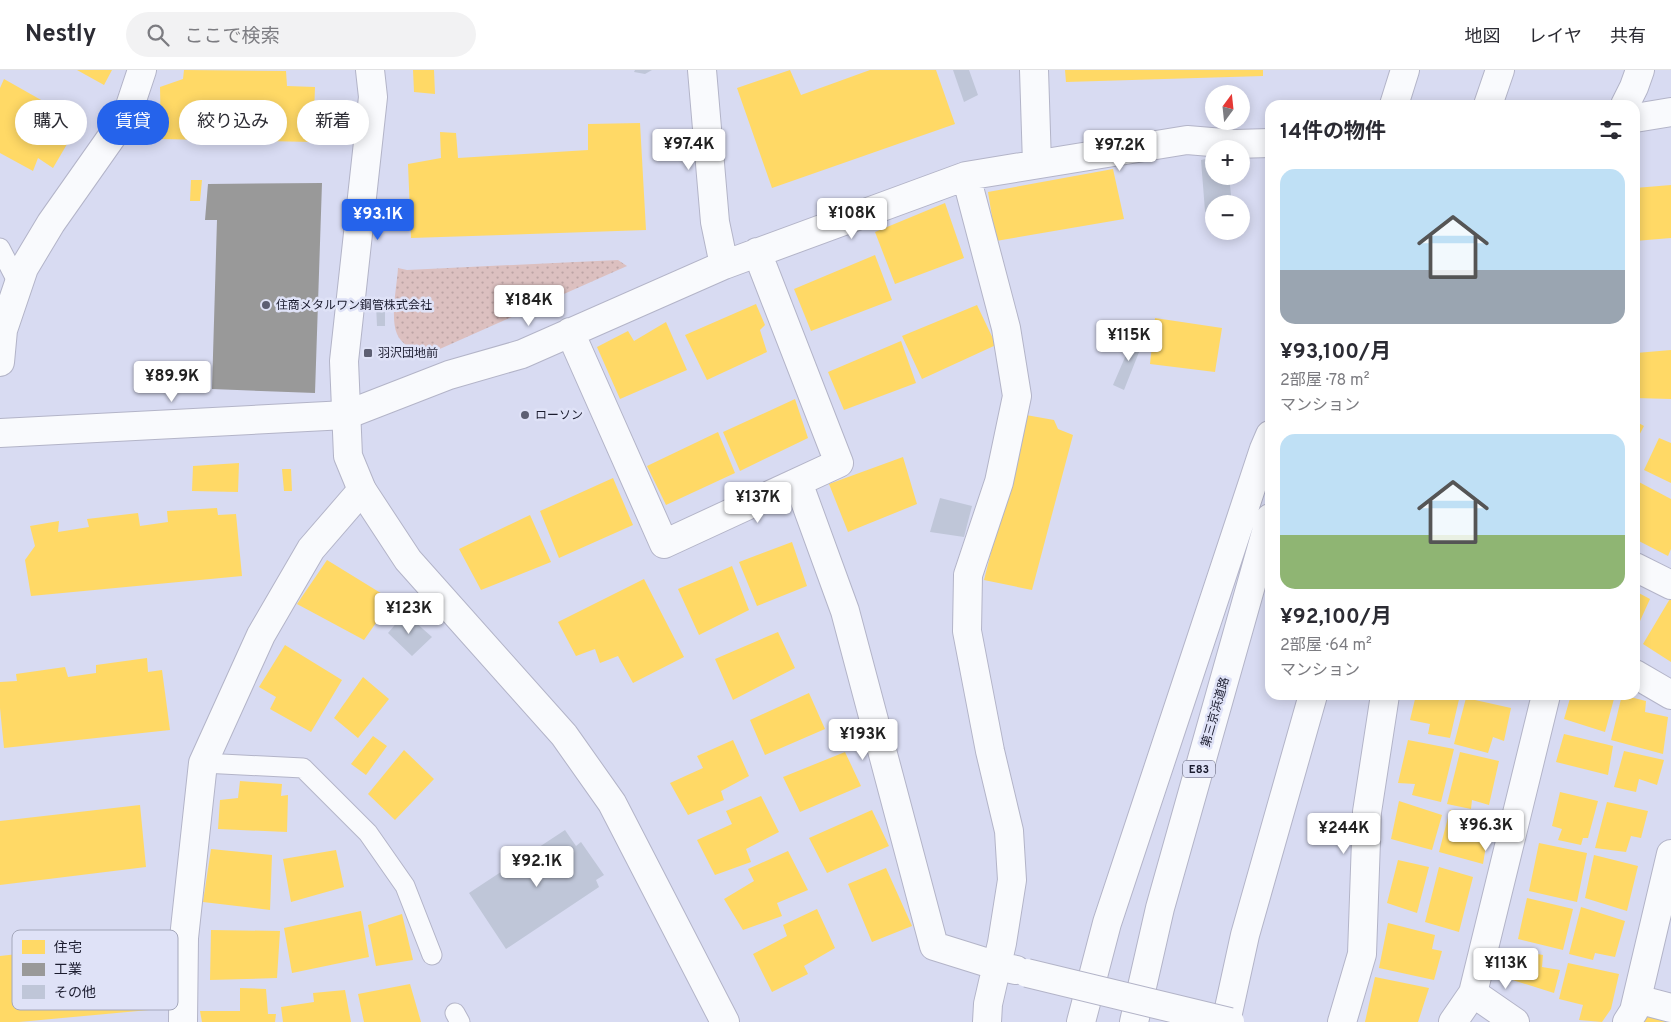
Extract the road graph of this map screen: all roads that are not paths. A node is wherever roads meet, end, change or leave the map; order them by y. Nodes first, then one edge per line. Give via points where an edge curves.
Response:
1 (142, 70) edge
2 (370, 70) edge
3 (702, 70) edge
4 (1034, 70) edge
5 (1405, 70) edge
6 (1500, 70) edge
7 (1640, 70) edge
8 (1396, 100) edge
9 (1490, 100) edge
10 (1628, 100) edge
11 (1671, 112) edge
12 (1640, 117) edge
13 (1265, 142) edge
14 (1037, 164) junction
15 (966, 176) junction
16 (0, 248) edge
17 (757, 252) junction
18 (724, 265) junction
19 (18, 283) junction
20 (570, 332) junction
21 (0, 362) edge
22 (346, 416) junction
23 (0, 433) edge
24 (1265, 447) edge
25 (798, 482) junction
26 (362, 490) junction
27 (1265, 536) edge
28 (1640, 570) edge
29 (1671, 585) edge
30 (1640, 677) edge
31 (1671, 695) edge
32 (1312, 700) edge
33 (1384, 700) edge
34 (1545, 700) edge
35 (203, 763) junction
36 (1671, 854) edge
37 (432, 955) dead end
38 (998, 966) junction
39 (1473, 993) junction
40 (1671, 1008) edge
41 (1632, 1010) edge
42 (183, 1022) edge
43 (725, 1022) edge
44 (987, 1022) edge
45 (1081, 1022) edge
46 (1134, 1022) edge
47 (1226, 1022) edge
48 (1230, 1022) edge
49 (1342, 1022) edge
50 (1453, 1022) edge
51 (1515, 1022) edge

1 - 19 main road via 127,115 51,223
2 - 22 main road via 373,96 344,361
3 - 18 main road via 715,222
4 - 14 main road
5 - 8 main road
6 - 9 main road
7 - 10 main road
11 - 12 main road
13 - 14 main road via 1235,144 1187,140
14 - 15 main road
15 - 17 main road
15 - 38 main road via 1006,328 1017,396 998,482 968,575 967,631 1009,831 1012,880
16 - 19 lane
17 - 18 main road
17 - 25 main road via 840,463
18 - 20 main road
19 - 21 main road via 3,330
20 - 22 main road via 522,354 449,375
20 - 25 main road via 664,544
22 - 23 main road
22 - 26 main road via 348,456
24 - 45 main road via 1107,923
25 - 38 main road via 845,611 934,946
26 - 35 main road via 311,549 261,635
26 - 43 main road via 408,560 564,735 612,803
27 - 46 main road, 第三京浜道路 / E83 via 1160,908
28 - 29 main road
30 - 31 main road
32 - 47 main road via 1245,935
33 - 49 main road via 1367,812 1362,954
34 - 39 main road
35 - 37 lane via 303,768 368,832 405,886
35 - 42 main road via 184,938
36 - 41 main road
38 - 44 main road
38 - 48 main road, bridge
39 - 50 main road
39 - 51 main road
40 - 41 main road

